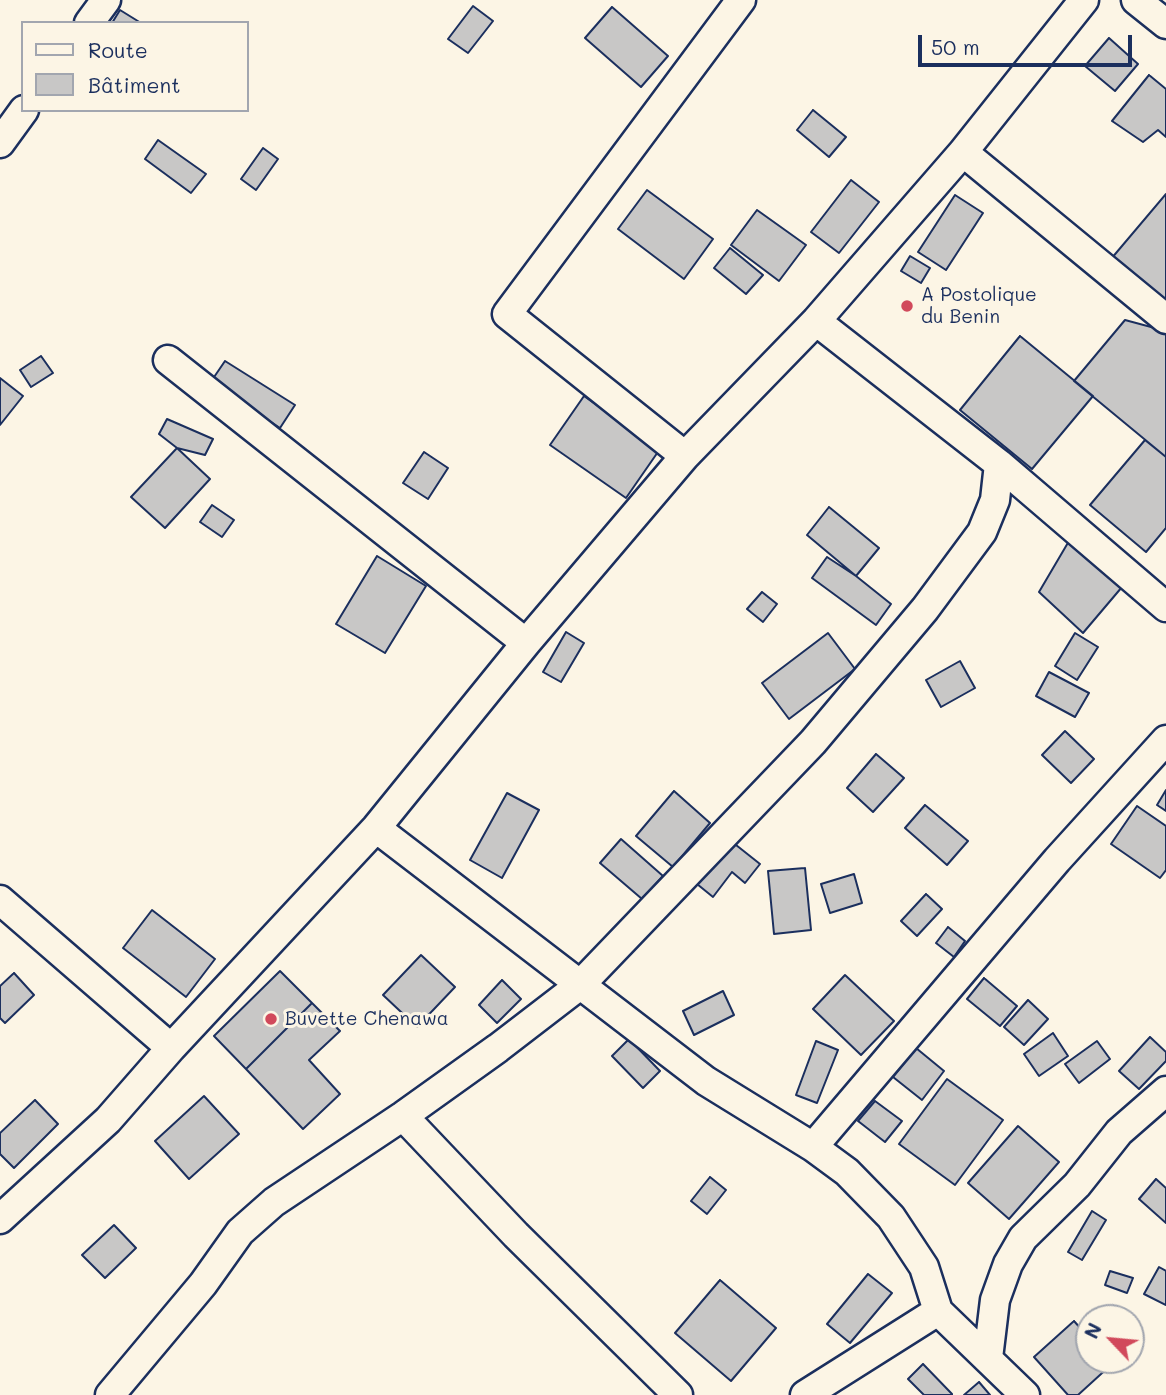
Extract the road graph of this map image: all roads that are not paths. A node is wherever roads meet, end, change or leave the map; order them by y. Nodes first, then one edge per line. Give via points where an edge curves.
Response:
1 (106, 0) edge
2 (741, 0) edge
3 (1084, 0) edge
4 (1136, 0) edge
5 (90, 21) edge
6 (1166, 24) edge
7 (23, 112) edge
8 (0, 143) edge
9 (963, 152) junction
10 (1166, 319) edge
11 (816, 321) junction
12 (168, 360) dead end
13 (685, 456) junction
14 (999, 464) junction
15 (1166, 607) edge
16 (526, 643) junction
17 (1166, 740) edge
18 (376, 828) junction
19 (0, 900) edge
20 (580, 985) junction
21 (171, 1048) junction
22 (1166, 1091) edge
23 (403, 1116) junction
24 (813, 1147) junction
25 (0, 1219) edge
26 (938, 1311) junction
27 (988, 1358) junction
28 (110, 1395) edge
29 (678, 1395) edge
30 (805, 1395) edge
31 (1025, 1395) edge

1 - 5 street
2 - 13 street via 507,314
3 - 9 street
4 - 6 street
7 - 8 street
9 - 10 street
9 - 11 street
11 - 13 street
11 - 14 street
12 - 16 street
13 - 16 street
14 - 15 street
14 - 20 street via 995,500 982,532 925,609 813,743
16 - 18 street
17 - 24 street via 1056,860
18 - 20 street
18 - 21 street
19 - 21 street
20 - 23 street
20 - 24 street via 706,1081
21 - 25 street via 108,1120
22 - 27 street via 1118,1132 1077,1185 1023,1238 995,1300
23 - 28 street via 274,1202 240,1232
23 - 29 street
24 - 26 street via 847,1172 891,1217 924,1267
26 - 27 street
26 - 30 street
27 - 31 street

